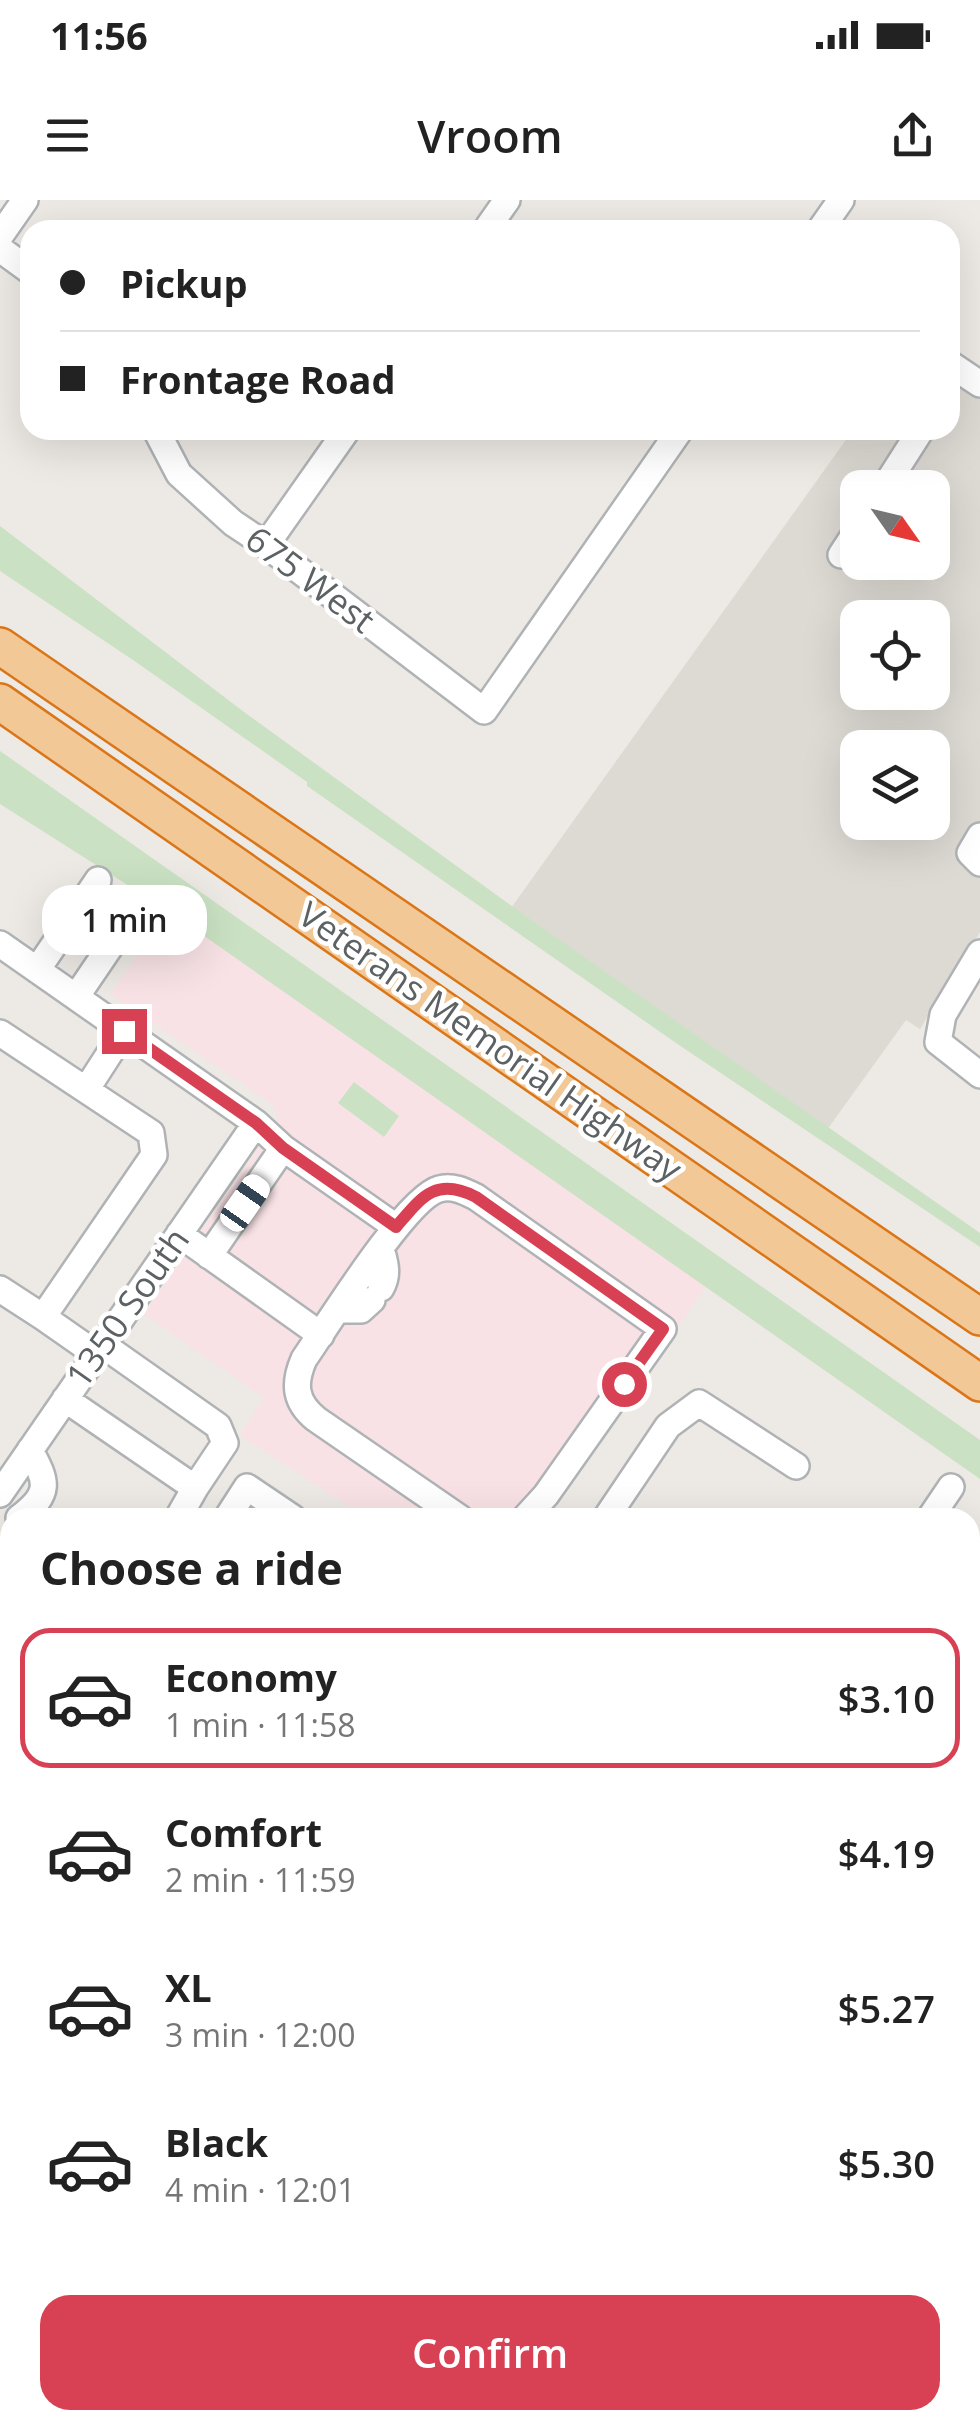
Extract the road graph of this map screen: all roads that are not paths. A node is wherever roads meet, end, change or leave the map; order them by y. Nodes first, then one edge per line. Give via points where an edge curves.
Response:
1 (25, 200) edge
2 (0, 236) edge
3 (0, 248) edge
4 (20, 263) edge
5 (161, 440) edge
6 (340, 440) edge
7 (673, 440) edge
8 (914, 440) edge
9 (895, 470) edge
10 (266, 545) junction
11 (0, 646) edge
12 (0, 702) edge
13 (980, 836) edge
14 (980, 864) edge
15 (98, 880) dead end
16 (114, 941) dead end
17 (0, 944) edge
18 (980, 953) edge
19 (37, 970) junction
20 (76, 997) junction
21 (124, 1031) junction
22 (0, 1033) edge
23 (980, 1075) edge
24 (86, 1090) junction
25 (256, 1123) junction
26 (283, 1148) junction
27 (179, 1234) junction
28 (388, 1238) junction
29 (208, 1256) junction
30 (0, 1290) edge
31 (338, 1310) junction
32 (43, 1317) junction
33 (980, 1317) edge
34 (320, 1335) junction
35 (100, 1350) junction
36 (980, 1382) edge
37 (65, 1399) junction
38 (30, 1450) junction
39 (212, 1464) junction
40 (796, 1466) dead end
41 (248, 1487) junction
42 (951, 1487) dead end
43 (195, 1488) junction
44 (0, 1494) edge
45 (30, 1508) edge
46 (184, 1508) edge
47 (234, 1508) edge
48 (278, 1508) edge
49 (446, 1508) edge
50 (534, 1508) edge
51 (613, 1508) edge
52 (937, 1508) edge

1 - 2 street
3 - 4 street
5 - 10 street, 675 West via 179,474
6 - 10 street
7 - 10 street, 675 West via 484,711
8 - 9 street
11 - 33 highway, Veterans Memorial Highway
12 - 36 highway, Veterans Memorial Highway
13 - 14 street via 970,853
15 - 19 street
16 - 20 street
17 - 19 street
18 - 23 street via 943,1016 938,1042
19 - 20 street
20 - 21 street
21 - 24 street
21 - 25 street
22 - 24 street
24 - 32 street via 151,1133 154,1155
25 - 26 street
25 - 27 street, 1350 South
26 - 28 street
26 - 29 street
27 - 29 street
27 - 35 street, 1350 South
28 - 31 street
28 - 31 street via 385,1280 377,1294 361,1310
28 - 50 street via 419,1200 454,1188 663,1329
29 - 34 street
30 - 32 street
31 - 34 street
32 - 35 street
34 - 49 street via 298,1373 298,1398 306,1410
35 - 37 street, 1350 South
35 - 39 street via 218,1426 225,1443
37 - 38 street, 1350 South
37 - 43 street
38 - 44 street, 1350 South
38 - 45 street via 44,1486
39 - 41 street
39 - 43 street
40 - 51 street via 699,1403 668,1426
41 - 47 street
41 - 48 street
42 - 52 street
43 - 46 street

